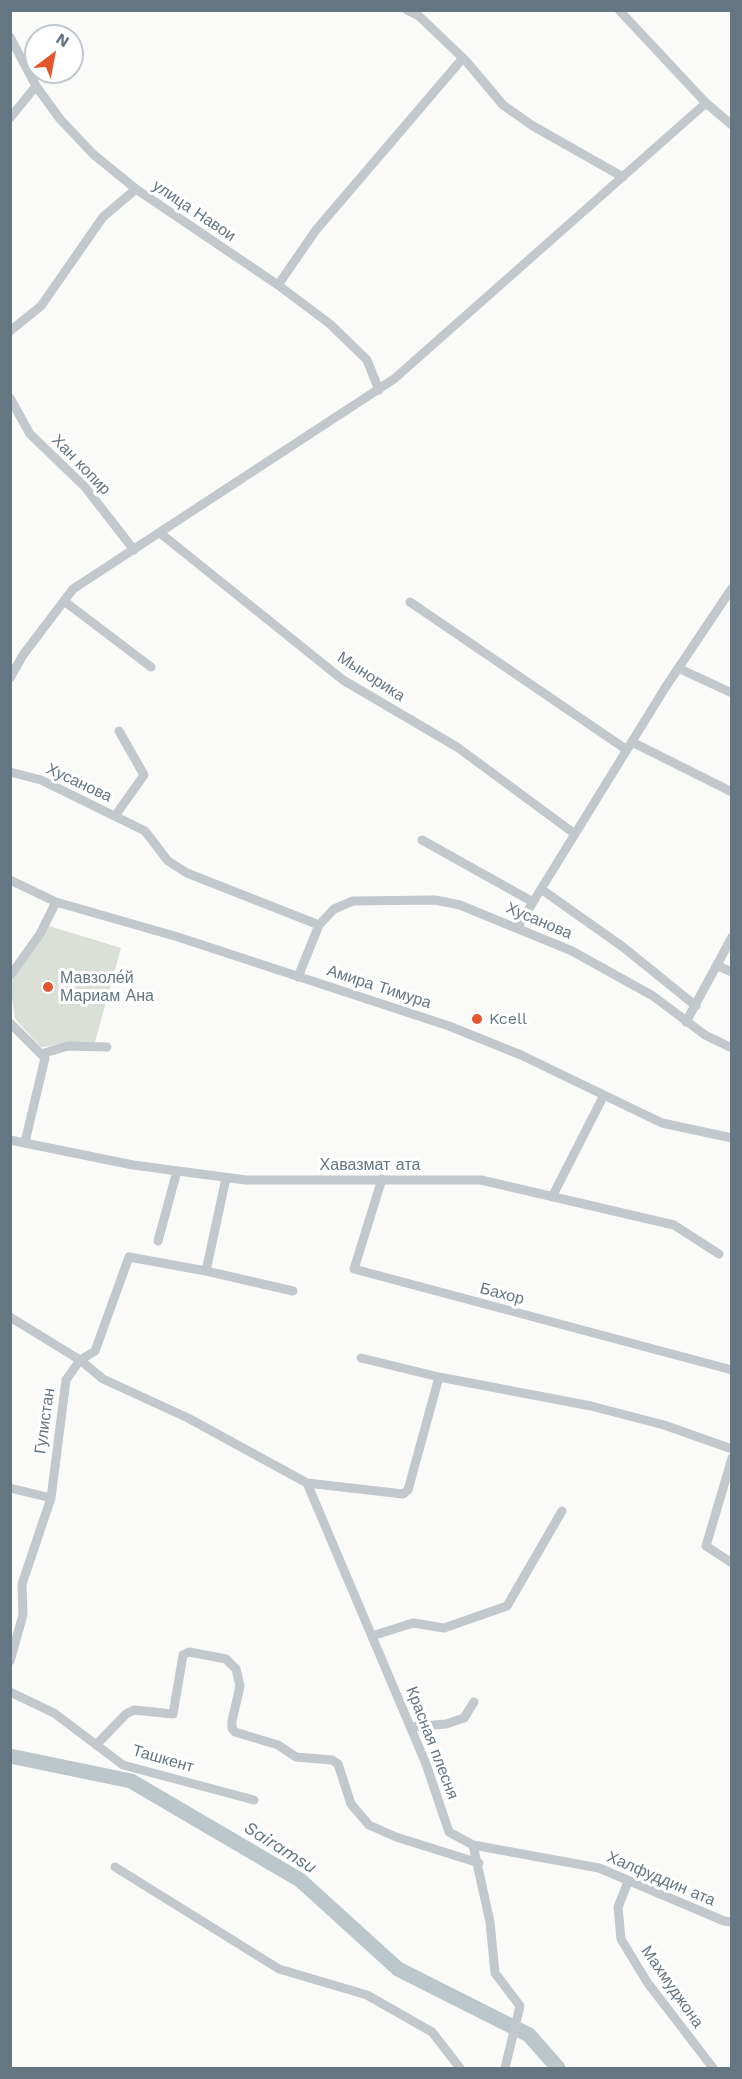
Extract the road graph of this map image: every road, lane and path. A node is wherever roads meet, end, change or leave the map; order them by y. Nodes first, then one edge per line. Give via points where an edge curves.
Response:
1 (407, 10) edge
2 (619, 10) edge
3 (10, 37) edge
4 (463, 58) junction
5 (36, 86) junction
6 (706, 103) junction
7 (10, 118) edge
8 (732, 124) edge
9 (623, 177) junction
10 (136, 189) junction
11 (278, 285) junction
12 (10, 331) edge
13 (379, 390) junction
14 (10, 398) edge
15 (160, 533) junction
16 (134, 550) junction
17 (732, 588) edge
18 (64, 602) junction
19 (410, 602) dead end
20 (14, 664) edge
21 (150, 667) dead end
22 (678, 668) junction
23 (10, 678) edge
24 (732, 693) edge
25 (118, 731) dead end
26 (629, 746) junction
27 (10, 772) edge
28 (732, 792) edge
29 (115, 816) junction
30 (575, 834) junction
31 (422, 840) dead end
32 (10, 880) edge
33 (541, 889) junction
34 (56, 902) junction
35 (533, 902) junction
36 (319, 925) junction
37 (517, 927) junction
38 (732, 937) edge
39 (718, 966) junction
40 (732, 972) edge
41 (10, 976) edge
42 (298, 977) junction
43 (696, 1006) junction
44 (686, 1022) junction
45 (10, 1023) edge
46 (107, 1047) dead end
47 (732, 1048) edge
48 (41, 1054) junction
49 (604, 1095) junction
50 (732, 1138) edge
51 (10, 1140) edge
52 (26, 1142) junction
53 (177, 1171) junction
54 (226, 1178) junction
55 (382, 1179) junction
56 (552, 1197) junction
57 (158, 1241) dead end
58 (719, 1254) dead end
59 (206, 1271) junction
60 (293, 1291) dead end
61 (10, 1317) edge
62 (361, 1358) dead end
63 (80, 1360) junction
64 (732, 1370) edge
65 (439, 1377) junction
66 (732, 1449) edge
67 (732, 1458) edge
68 (307, 1483) junction
69 (10, 1488) edge
70 (51, 1498) junction
71 (562, 1511) dead end
72 (732, 1563) edge
73 (372, 1636) junction
74 (10, 1660) edge
75 (10, 1692) edge
76 (474, 1702) dead end
77 (410, 1727) junction
78 (96, 1745) junction
79 (254, 1800) dead end
80 (473, 1845) junction
81 (479, 1863) junction
82 (115, 1867) dead end
83 (628, 1882) junction
84 (732, 1922) edge
85 (460, 2068) edge
86 (505, 2068) edge
87 (713, 2068) edge

1 - 4 street via 419,16
2 - 6 street
3 - 5 street, улица Навои
4 - 9 street via 503,105
4 - 11 street via 316,230
5 - 7 street
5 - 10 street, улица Навои via 93,154
6 - 8 street
6 - 9 street
9 - 13 street
10 - 11 street, улица Навои
10 - 12 street via 103,217 40,306
11 - 13 street, улица Навои via 330,324 367,360
13 - 15 street
14 - 16 street, Хан копир via 30,434 85,487
15 - 16 street
15 - 30 street, Мынорика via 343,681 457,747
16 - 18 street via 73,589
17 - 22 street
18 - 20 street
18 - 21 street
19 - 26 street
20 - 23 street
22 - 24 street
22 - 26 street
25 - 29 street via 144,775
26 - 28 street
26 - 30 street
27 - 29 street, Хусанова via 41,780
29 - 36 street, Хусанова via 145,831 168,861 187,873
30 - 33 street
31 - 35 street
32 - 34 street, Амира Тимура
33 - 35 street
33 - 43 street via 623,947
34 - 41 street via 40,934
34 - 42 street, Амира Тимура
35 - 37 street
36 - 37 street, Хусанова via 334,909 353,901 409,898 460,905
36 - 42 street, Хусанова
37 - 44 street, Хусанова via 572,951 653,996
38 - 39 street
39 - 40 street
39 - 43 street
42 - 49 street, Амира Тимура via 449,1026
43 - 44 street
44 - 47 street, Хусанова
45 - 48 street
46 - 48 street via 68,1046
48 - 52 street via 45,1058
49 - 50 street, Амира Тимура via 662,1123
49 - 56 street
51 - 52 street, Хавазмат ата
52 - 53 street, Хавазмат ата
53 - 54 street, Хавазмат ата
53 - 57 street
54 - 55 street, Хавазмат ата
54 - 59 street
55 - 56 street, Хавазмат ата via 481,1180
55 - 64 street, Бахор via 354,1269
56 - 58 street, Хавазмат ата via 674,1225
59 - 60 street, Гулистан
59 - 63 street, Гулистан via 129,1257 95,1351
61 - 63 street
62 - 65 street
63 - 68 street via 103,1378 188,1418
63 - 70 street, Гулистан via 66,1380
65 - 66 street via 591,1406 664,1425
65 - 68 street via 408,1490 403,1494
67 - 72 street via 706,1546
68 - 73 street, Красная плесня
69 - 70 street
70 - 74 street, Гулистан via 22,1584 23,1615
71 - 73 street via 507,1606 444,1628 412,1623
73 - 77 street, Красная плесня
75 - 78 street, Ташкент via 54,1713
76 - 77 street via 464,1718
77 - 80 street, Красная плесня via 449,1832
78 - 79 street, Ташкент via 123,1765
78 - 81 street via 134,1710 173,1714 183,1655 189,1652 226,1659 236,1669 240,1686 232,1728 235,1732 278,1745 296,1757 332,1760 338,1764 351,1804 369,1825
80 - 81 street
80 - 83 street, Халфуддин ата via 599,1868
81 - 86 street via 495,1973 520,2006
82 - 85 street via 279,1969 367,1995 432,2032
83 - 84 street, Халфуддин ата
83 - 87 street, Махмуджона via 618,1907 621,1939 647,1982

